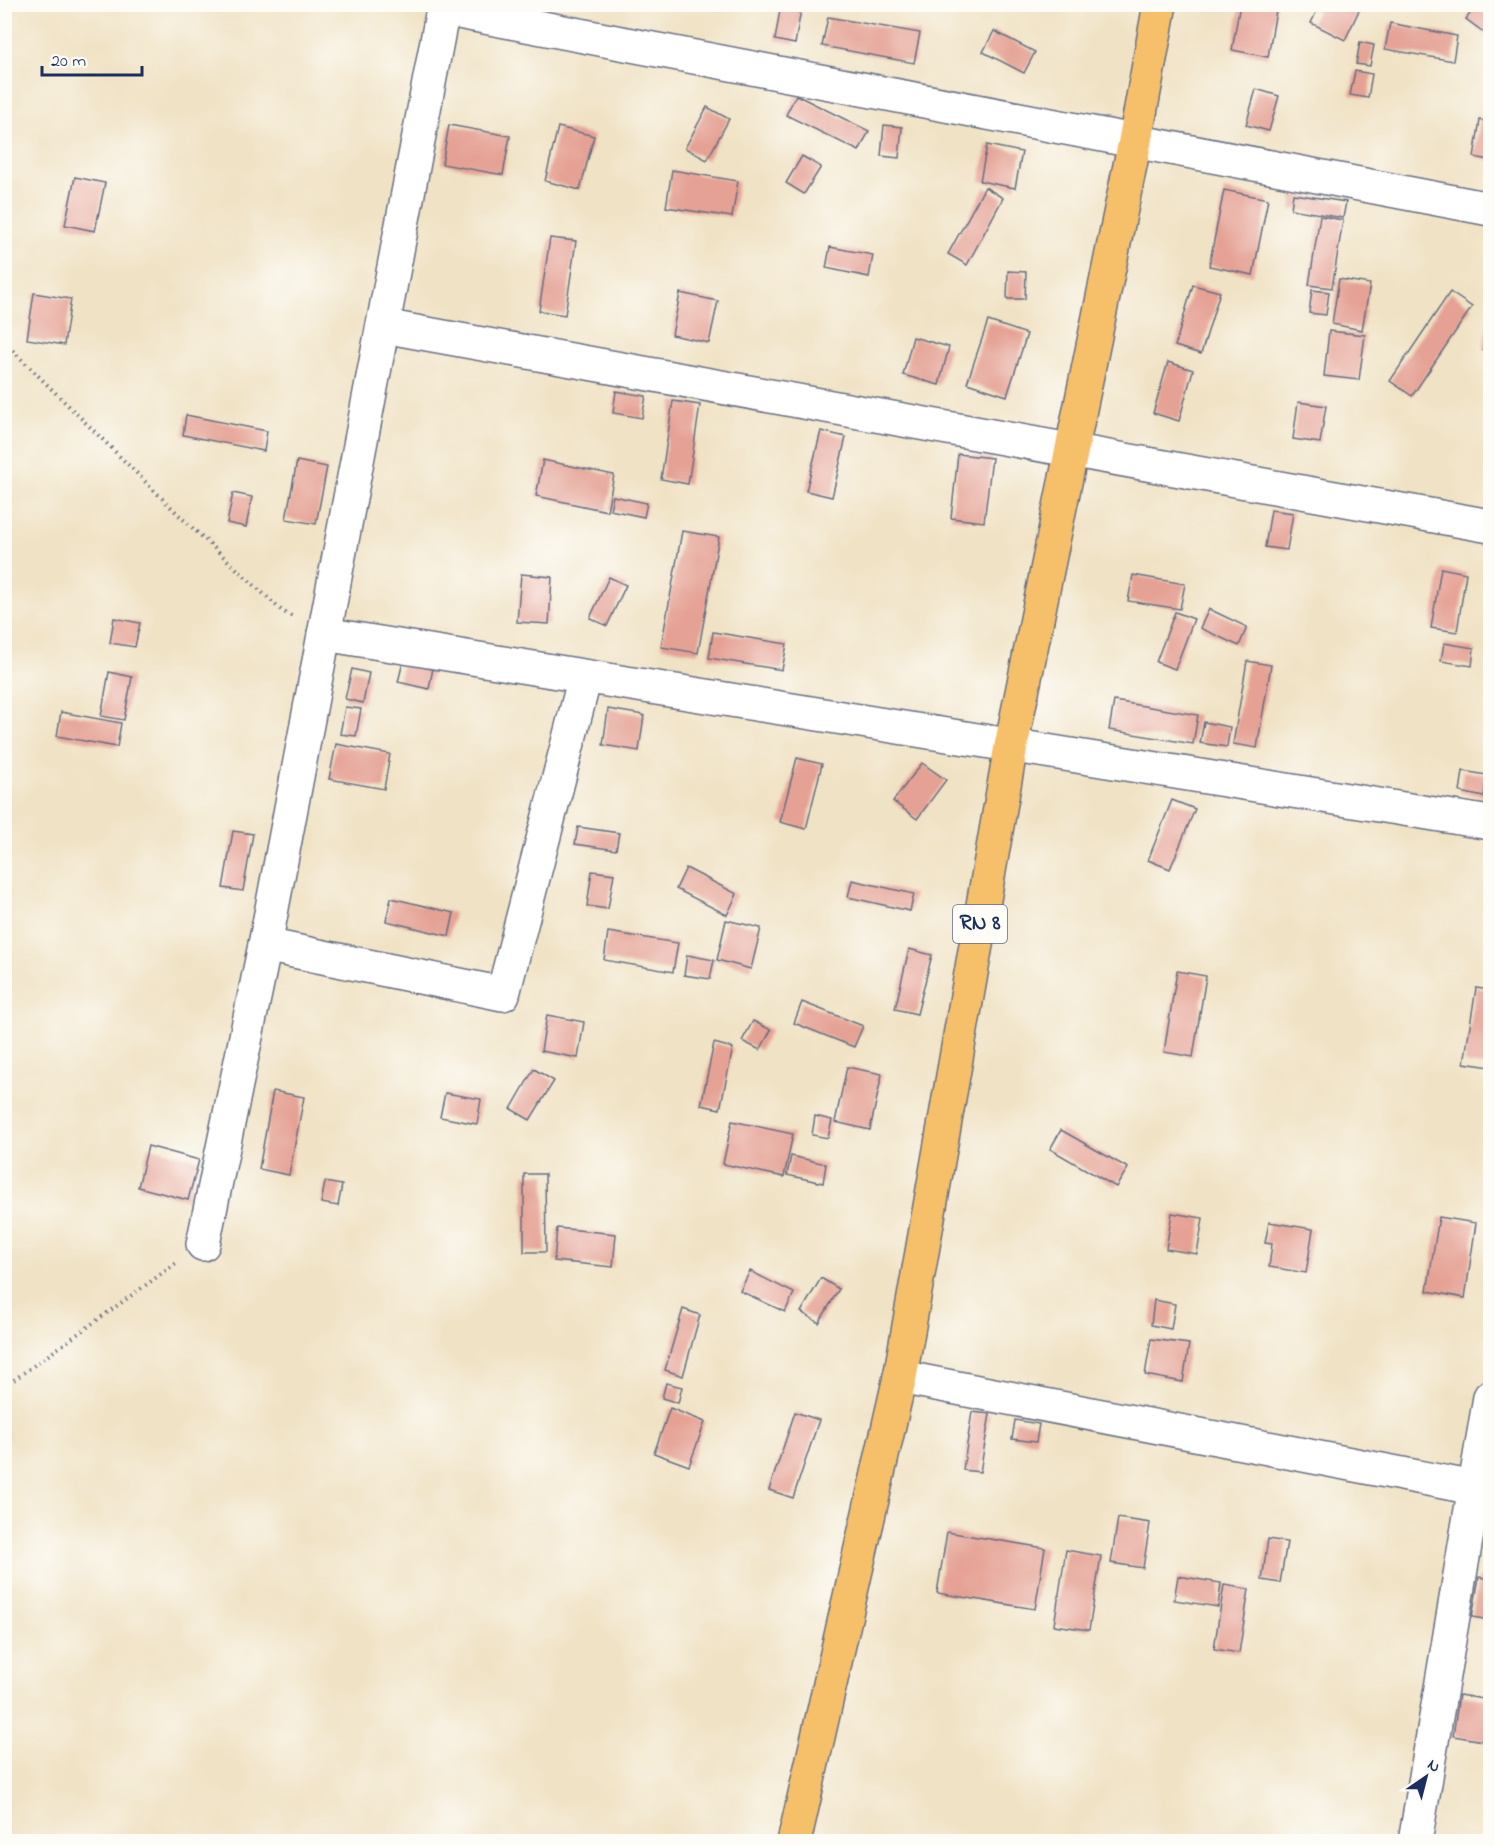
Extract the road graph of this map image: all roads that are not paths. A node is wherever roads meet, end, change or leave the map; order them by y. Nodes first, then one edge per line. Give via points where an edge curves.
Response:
1 (1160, 4) edge
2 (444, 7) edge
3 (1135, 141) junction
4 (1491, 209) edge
5 (383, 326) junction
6 (1071, 450) junction
7 (1491, 526) edge
8 (324, 634) junction
9 (585, 677) junction
10 (1011, 746) junction
11 (1491, 823) edge
12 (265, 945) junction
13 (203, 1244) road end
14 (900, 1377) junction
15 (1491, 1397) edge
16 (1483, 1489) edge
17 (794, 1842) edge
18 (1415, 1842) edge

1 - 3 main road, RN 8
2 - 3 street
2 - 5 street
3 - 4 street
3 - 6 main road, RN 8
5 - 6 street
5 - 8 street
6 - 7 street
6 - 10 main road, RN 8
8 - 9 street
8 - 12 street
9 - 10 street
9 - 12 street via 503,994
10 - 11 street
10 - 14 main road, RN 8
12 - 13 street
14 - 16 street
14 - 17 main road, RN 8
15 - 16 street
16 - 18 street

